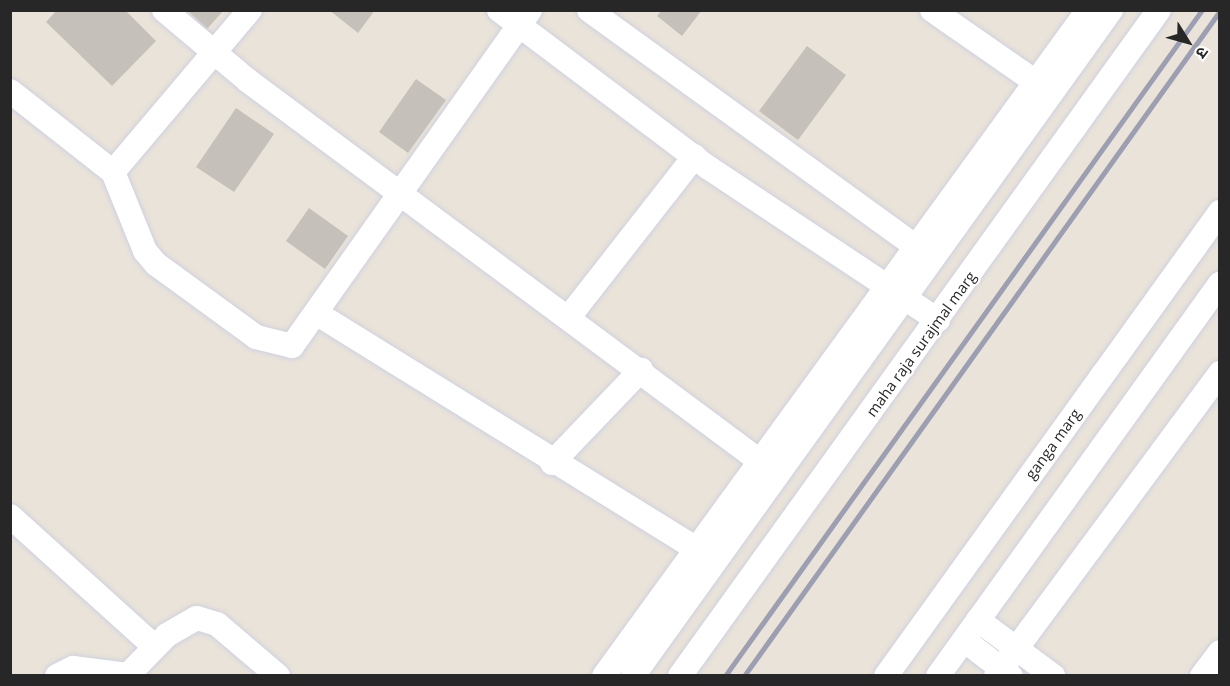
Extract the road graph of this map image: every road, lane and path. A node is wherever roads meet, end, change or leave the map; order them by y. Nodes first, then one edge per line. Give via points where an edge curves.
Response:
1 (164, 10) edge
2 (250, 10) edge
3 (499, 10) edge
4 (588, 10) edge
5 (932, 10) edge
6 (1089, 10) edge
7 (1111, 10) edge
8 (1159, 10) edge
9 (524, 19) edge
10 (214, 51) junction
11 (1037, 83) junction
12 (10, 92) edge
13 (694, 156) junction
14 (113, 172) junction
15 (399, 190) junction
16 (1220, 212) edge
17 (916, 247) junction
18 (1220, 284) edge
19 (894, 294) junction
20 (316, 313) junction
21 (569, 317) junction
22 (938, 320) junction
23 (641, 370) junction
24 (1220, 373) edge
25 (757, 459) junction
26 (552, 463) junction
27 (10, 516) edge
28 (694, 547) junction
29 (978, 620) junction
30 (964, 640) junction
31 (155, 646) junction
32 (1016, 649) junction
33 (1220, 652) edge
34 (1003, 673) edge
35 (57, 675) edge
36 (278, 675) edge
37 (604, 675) edge
38 (633, 675) edge
39 (680, 675) edge
40 (886, 675) edge
41 (938, 675) edge
42 (1053, 675) edge
43 (1202, 675) edge

1 - 10 street
2 - 10 street
3 - 9 street
4 - 17 street via 762,141
5 - 11 street
6 - 11 street
7 - 19 street
8 - 22 street, maha raja surajmal marg
9 - 13 street
9 - 15 street
10 - 14 street
10 - 15 street
11 - 17 street
12 - 14 street
13 - 19 street
13 - 21 street
14 - 20 street via 145,251 256,337 292,346
15 - 20 street
15 - 21 street
16 - 40 street, ganga marg
17 - 19 street
18 - 29 street
19 - 22 street
19 - 25 street
19 - 38 street
20 - 26 street
21 - 23 street
22 - 39 street, maha raja surajmal marg
23 - 25 street
23 - 26 street
24 - 32 street
25 - 28 street
26 - 28 street
27 - 31 street
28 - 37 street
29 - 30 street
29 - 32 street
30 - 34 street
30 - 41 street
31 - 35 street via 128,675 73,668
31 - 36 street via 197,618 217,624
32 - 34 street
32 - 42 street
33 - 43 street

